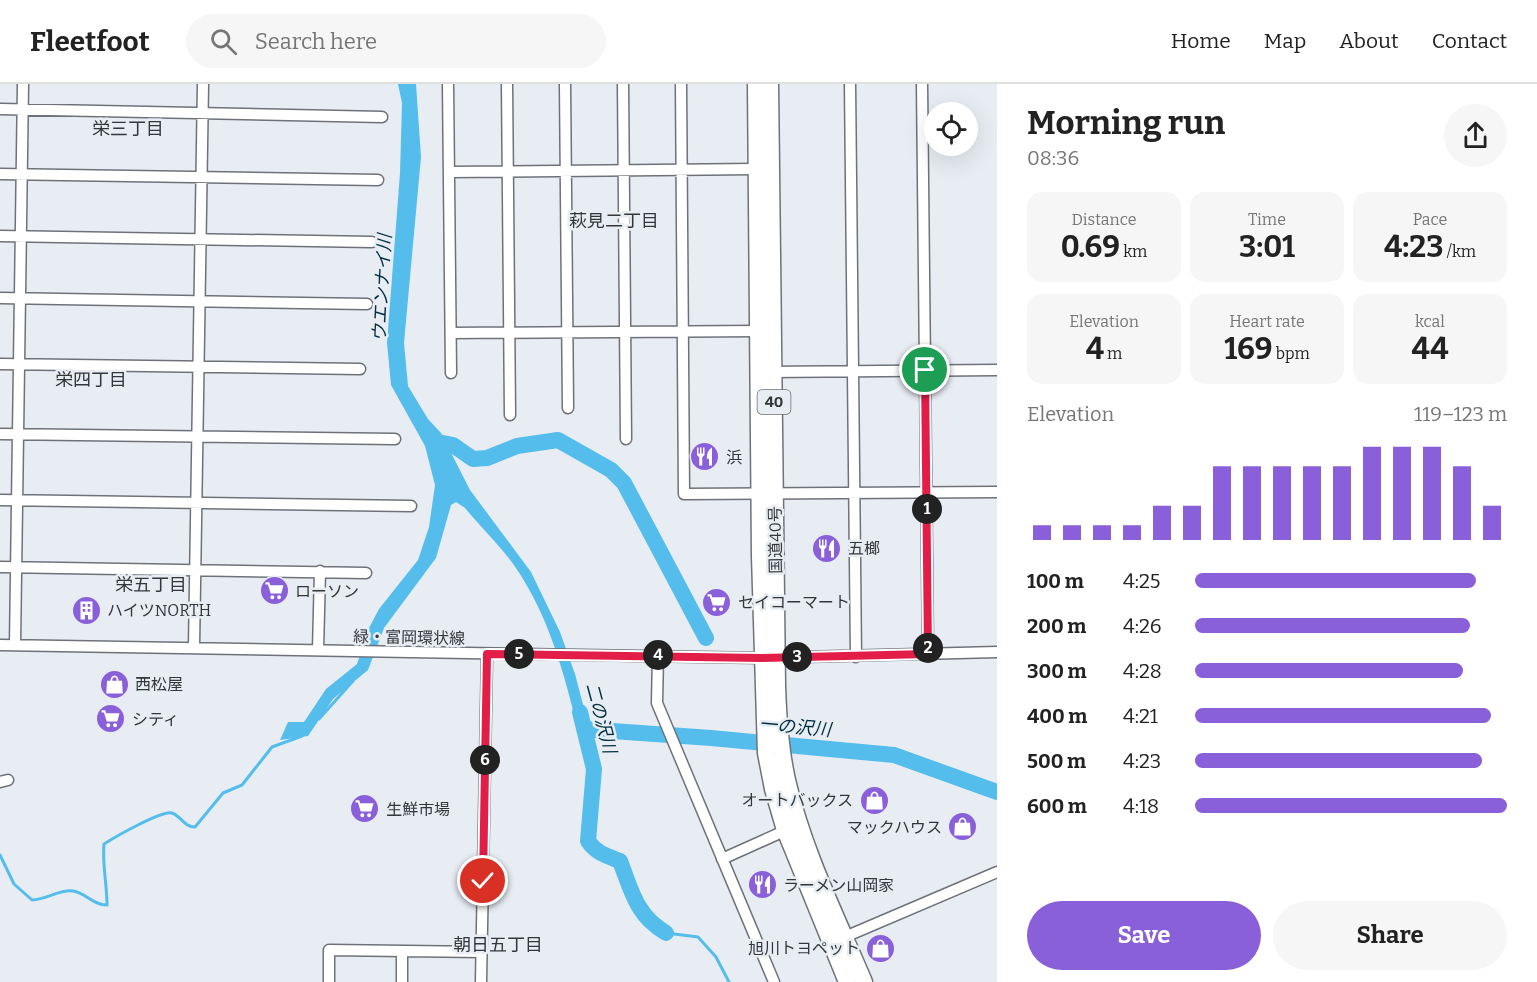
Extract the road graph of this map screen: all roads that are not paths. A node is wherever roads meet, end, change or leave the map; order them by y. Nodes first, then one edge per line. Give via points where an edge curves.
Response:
1 (23, 84) edge
2 (203, 84) edge
3 (448, 84) edge
4 (507, 84) edge
5 (565, 84) edge
6 (623, 84) edge
7 (681, 84) edge
8 (756, 84) edge
9 (770, 84) edge
10 (850, 84) edge
11 (922, 84) edge
12 (0, 109) edge
13 (22, 110) junction
14 (202, 113) junction
15 (382, 117) dead end
16 (624, 170) junction
17 (682, 170) junction
18 (756, 170) junction
19 (449, 171) junction
20 (508, 171) junction
21 (566, 171) junction
22 (0, 174) edge
23 (21, 174) junction
24 (202, 177) junction
25 (378, 180) dead end
26 (0, 236) edge
27 (20, 237) junction
28 (201, 240) junction
29 (372, 242) dead end
30 (0, 298) edge
31 (20, 298) junction
32 (200, 301) junction
33 (368, 304) dead end
34 (683, 331) junction
35 (758, 331) junction
36 (567, 332) junction
37 (625, 332) junction
38 (451, 333) junction
39 (510, 333) junction
40 (0, 364) edge
41 (18, 364) junction
42 (199, 367) junction
43 (360, 369) dead end
44 (925, 370) junction
45 (997, 370) edge
46 (854, 371) junction
47 (766, 372) junction
48 (451, 373) dead end
49 (568, 408) dead end
50 (510, 415) dead end
51 (0, 434) edge
52 (17, 434) junction
53 (198, 437) junction
54 (395, 439) dead end
55 (626, 439) dead end
56 (767, 492) junction
57 (856, 492) junction
58 (927, 492) junction
59 (997, 492) edge
60 (0, 500) edge
61 (17, 500) junction
62 (196, 503) junction
63 (411, 506) dead end
64 (0, 567) edge
65 (16, 567) junction
66 (196, 569) junction
67 (320, 571) junction
68 (366, 573) dead end
69 (0, 645) edge
70 (15, 645) junction
71 (194, 647) junction
72 (318, 650) junction
73 (997, 652) edge
74 (487, 654) junction
75 (928, 654) junction
76 (658, 655) junction
77 (856, 657) junction
78 (769, 658) junction
79 (771, 720) junction
80 (792, 827) junction
81 (722, 859) junction
82 (997, 872) edge
83 (837, 940) junction
84 (402, 951) junction
85 (482, 952) junction
86 (329, 982) edge
87 (402, 982) edge
88 (481, 982) edge
89 (774, 982) edge
90 (847, 982) edge
91 (864, 982) edge

1 - 13 street
2 - 14 street
3 - 19 street
4 - 20 street
5 - 21 street
6 - 16 street
7 - 17 street
8 - 18 highway, 国道40号 / 40
9 - 47 highway, 国道40号 / 40
10 - 46 street
11 - 44 street
12 - 13 street
13 - 14 street
13 - 23 street
14 - 15 street
14 - 24 street
16 - 17 street
16 - 21 street
16 - 37 street
17 - 18 street
17 - 34 street
18 - 35 highway, 国道40号 / 40
19 - 20 street
19 - 38 street
20 - 21 street
20 - 39 street
21 - 36 street
22 - 23 street
23 - 24 street
23 - 27 street
24 - 25 street
24 - 28 street
26 - 27 street
27 - 28 street
27 - 31 street
28 - 29 street
28 - 32 street
30 - 31 street
31 - 32 street
31 - 41 street
32 - 33 street
32 - 42 street
34 - 35 street
34 - 37 street
34 - 56 street via 684,494
35 - 47 highway, 国道40号 / 40
36 - 37 street
36 - 39 street
36 - 49 street
37 - 55 street
38 - 39 street
38 - 48 street
39 - 50 street
40 - 41 street
41 - 42 street
41 - 52 street
42 - 43 street
42 - 53 street
44 - 45 street
44 - 46 street
44 - 58 street
46 - 47 street
46 - 57 street
47 - 56 highway, 国道40号 / 40
51 - 52 street
52 - 53 street
52 - 61 street
53 - 54 street
53 - 62 street
56 - 57 street
56 - 78 highway, 国道40号 / 40
57 - 58 street
57 - 77 street
58 - 59 street
58 - 75 street
60 - 61 street
61 - 62 street
61 - 65 street
62 - 63 street
62 - 66 street
64 - 65 street
65 - 66 street
65 - 70 street
66 - 67 street
66 - 71 street
67 - 68 street
67 - 72 street
69 - 70 street, 緑・富岡環状線
70 - 71 street, 緑・富岡環状線
71 - 72 street, 緑・富岡環状線
72 - 74 street, 緑・富岡環状線
73 - 75 street, 緑・富岡環状線
74 - 76 street, 緑・富岡環状線
74 - 85 street
75 - 77 street, 緑・富岡環状線
76 - 78 street, 緑・富岡環状線
76 - 81 street via 657,703
77 - 78 street, 緑・富岡環状線
78 - 79 highway, 国道40号 / 40
79 - 80 highway, 国道40号 / 40 via 784,762
79 - 80 highway, 国道40号 / 40 via 766,753 773,789
80 - 81 street
80 - 83 highway, 国道40号 / 40
81 - 89 street
82 - 83 street
83 - 90 highway, 国道40号 / 40
83 - 91 highway, 国道40号 / 40
84 - 85 street
84 - 86 street via 329,950
84 - 87 street
85 - 88 street

